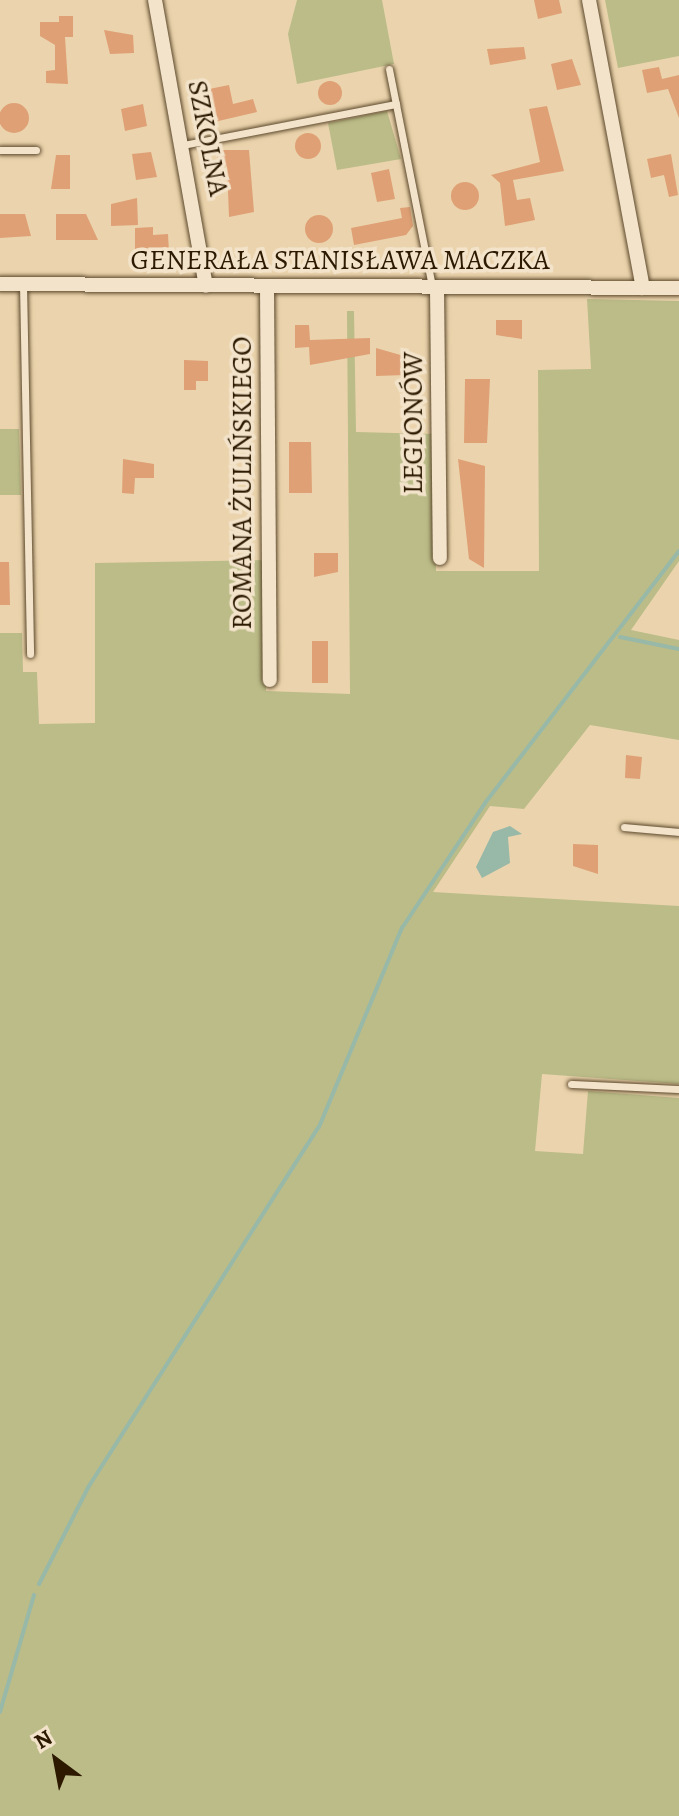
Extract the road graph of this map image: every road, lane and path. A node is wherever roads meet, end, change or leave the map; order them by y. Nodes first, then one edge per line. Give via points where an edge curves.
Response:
1 (155, 0) edge
2 (589, 0) edge
3 (389, 69) dead end
4 (396, 104) junction
5 (183, 145) junction
6 (0, 150) edge
7 (36, 150) dead end
8 (0, 284) edge
9 (23, 284) junction
10 (206, 285) junction
11 (267, 287) junction
12 (434, 287) junction
13 (643, 288) junction
14 (679, 288) edge
15 (440, 558) dead end
16 (30, 654) dead end
17 (270, 680) dead end
18 (624, 827) dead end
19 (679, 832) edge
20 (571, 1084) dead end
21 (679, 1089) edge

1 - 5 street, SZKOLNA
2 - 13 street
3 - 4 lane
4 - 5 lane
4 - 12 lane
5 - 10 street, SZKOLNA
6 - 7 lane
8 - 9 street, GENERAŁA STANISŁAWA MACZKA
9 - 10 street, GENERAŁA STANISŁAWA MACZKA
9 - 16 lane
10 - 11 street, GENERAŁA STANISŁAWA MACZKA
11 - 12 street, GENERAŁA STANISŁAWA MACZKA
11 - 17 street, ROMANA ŻULIŃSKIEGO
12 - 13 street, GENERAŁA STANISŁAWA MACZKA
12 - 15 street, LEGIONÓW
13 - 14 street, GENERAŁA STANISŁAWA MACZKA
18 - 19 lane
20 - 21 lane

